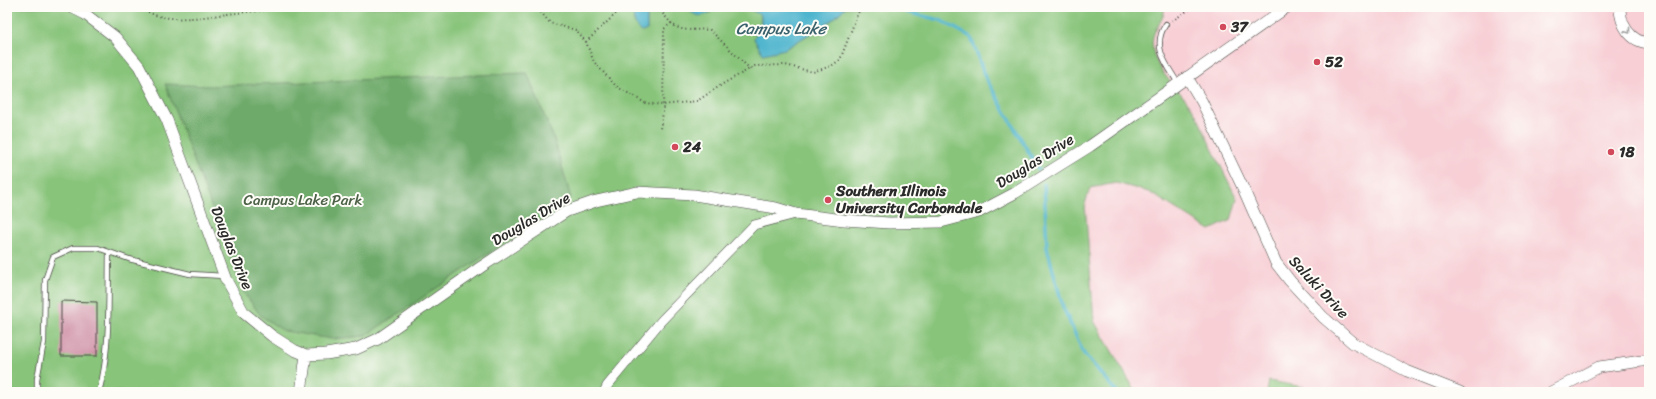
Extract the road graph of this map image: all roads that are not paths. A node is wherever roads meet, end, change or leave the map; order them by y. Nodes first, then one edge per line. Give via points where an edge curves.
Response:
1 (71, 7) edge
2 (1287, 7) edge
3 (1620, 7) edge
4 (1166, 24) road end
5 (1649, 43) edge
6 (1183, 80) junction
7 (796, 214) junction
8 (110, 252) junction
9 (224, 276) junction
10 (306, 355) junction
11 (1649, 360) edge
12 (37, 392) edge
13 (99, 392) edge
14 (301, 392) edge
15 (604, 392) edge
16 (1460, 392) edge
17 (1551, 392) edge

1 - 9 street, Douglas Drive via 85,14 115,37 139,66 167,120
2 - 6 street, Douglas Drive
3 -> 5 street via 1620,16 1632,37
4 - 6 lane via 1160,32 1159,46 1167,66
6 - 7 street, Douglas Drive via 1090,146 1016,193 979,212 941,222 914,224
6 - 16 street, Saluki Drive via 1202,102 1276,262 1290,281 1323,317 1353,343 1407,371
7 - 10 street, Douglas Drive via 776,208 694,195 637,192 582,205 567,211 481,267 378,339 356,349
7 - 15 street via 754,225 661,321
8 - 9 lane via 190,274
8 - 12 lane via 98,248 73,248 53,257 45,280 44,342
8 - 13 lane via 108,326
9 - 10 street, Douglas Drive via 244,313 272,336
10 - 14 street
11 - 17 street via 1599,367

